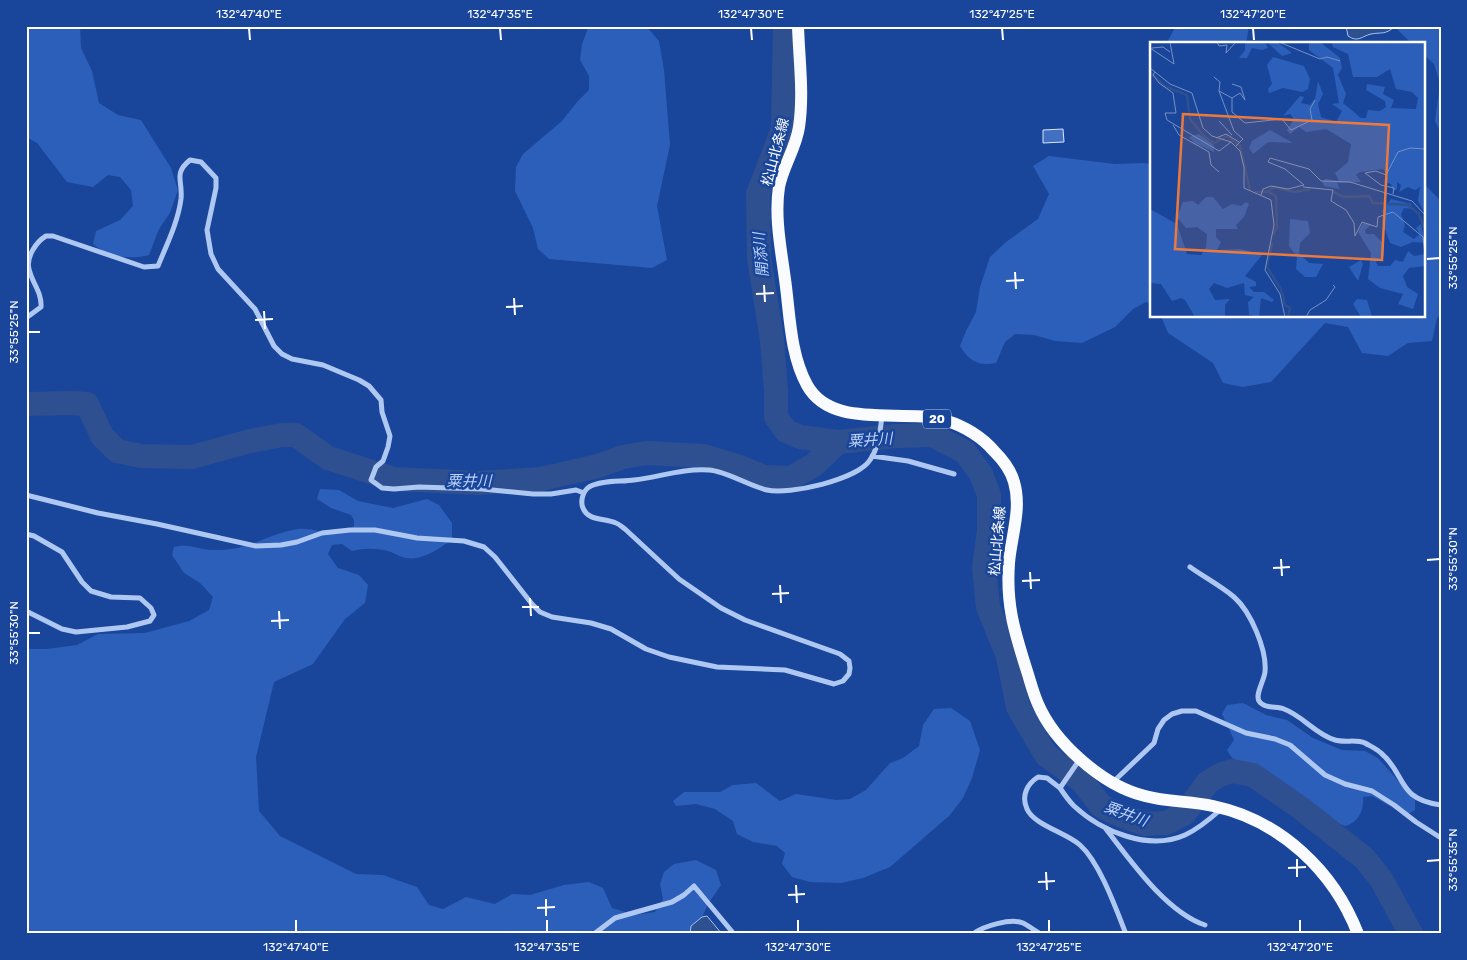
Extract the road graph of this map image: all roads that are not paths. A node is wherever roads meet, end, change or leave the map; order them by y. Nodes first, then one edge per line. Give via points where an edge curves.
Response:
1 (798, 26) edge
2 (26, 318) edge
3 (881, 421) junction
4 (872, 456) junction
5 (954, 474) dead end
6 (584, 493) junction
7 (26, 495) edge
8 (26, 534) edge
9 (1190, 568) dead end
10 (26, 612) edge
11 (1077, 763) junction
12 (1112, 783) junction
13 (1061, 786) junction
14 (1441, 805) edge
15 (1216, 807) junction
16 (1105, 828) junction
17 (1441, 838) edge
18 (1205, 925) dead end
19 (594, 934) edge
20 (734, 934) edge
21 (973, 934) edge
22 (1041, 934) edge
23 (1126, 934) edge
24 (1358, 934) edge

1 - 3 main road, 松山北条線 / 20 via 799,129 780,184 777,212 797,360 807,385 820,402
2 - 6 street via 41,307 42,299 29,269 29,261 33,248 42,238 53,236 144,267 158,266 178,218 181,197 178,173 190,160 201,162 216,178 207,230 211,254 218,269 255,309 274,346 282,354 323,365 359,380 381,400 390,436 383,461 376,467 371,480 382,488 394,490 419,487 533,494 576,490
3 - 4 street
3 - 11 main road, 松山北条線 / 20 via 922,416 945,420 987,443 1003,460 1014,482 1017,508 1009,562 1009,609 1038,705
4 - 5 street via 908,461
4 - 6 street via 858,470 843,477 791,491 766,490 712,470 674,472 598,484
6 - 7 street via 583,509 590,516 625,529 679,579 720,608 840,654 848,661 847,678 834,684 785,670 695,663 646,649 604,627 552,617 532,604 484,547 464,541 350,530 322,533 281,545 256,546
8 - 10 street via 62,552 91,591 111,597 140,598 154,615 150,621 127,627 76,632
9 - 14 street via 1234,597 1248,614 1263,654 1265,672 1258,696 1263,705 1283,708 1322,735 1335,740 1362,742 1381,753 1404,788 1414,796
11 - 12 main road, 松山北条線 / 20
11 - 13 street
12 - 15 main road, 松山北条線 / 20 via 1144,796
12 - 17 street via 1154,743 1164,720 1182,710 1196,711 1246,733 1290,745 1325,775 1372,791
13 - 16 street via 1073,805
13 - 23 street via 1047,778 1038,777 1031,781 1024,797 1026,808 1032,816 1082,846 1108,890
15 - 16 street via 1211,818 1185,835 1168,839 1133,838
15 - 24 main road, 松山北条線 / 20 via 1262,823 1304,852 1331,883
16 - 18 street via 1143,878 1183,914
19 - 20 street via 615,918 672,902 694,886
21 - 22 street via 1009,922 1022,922

